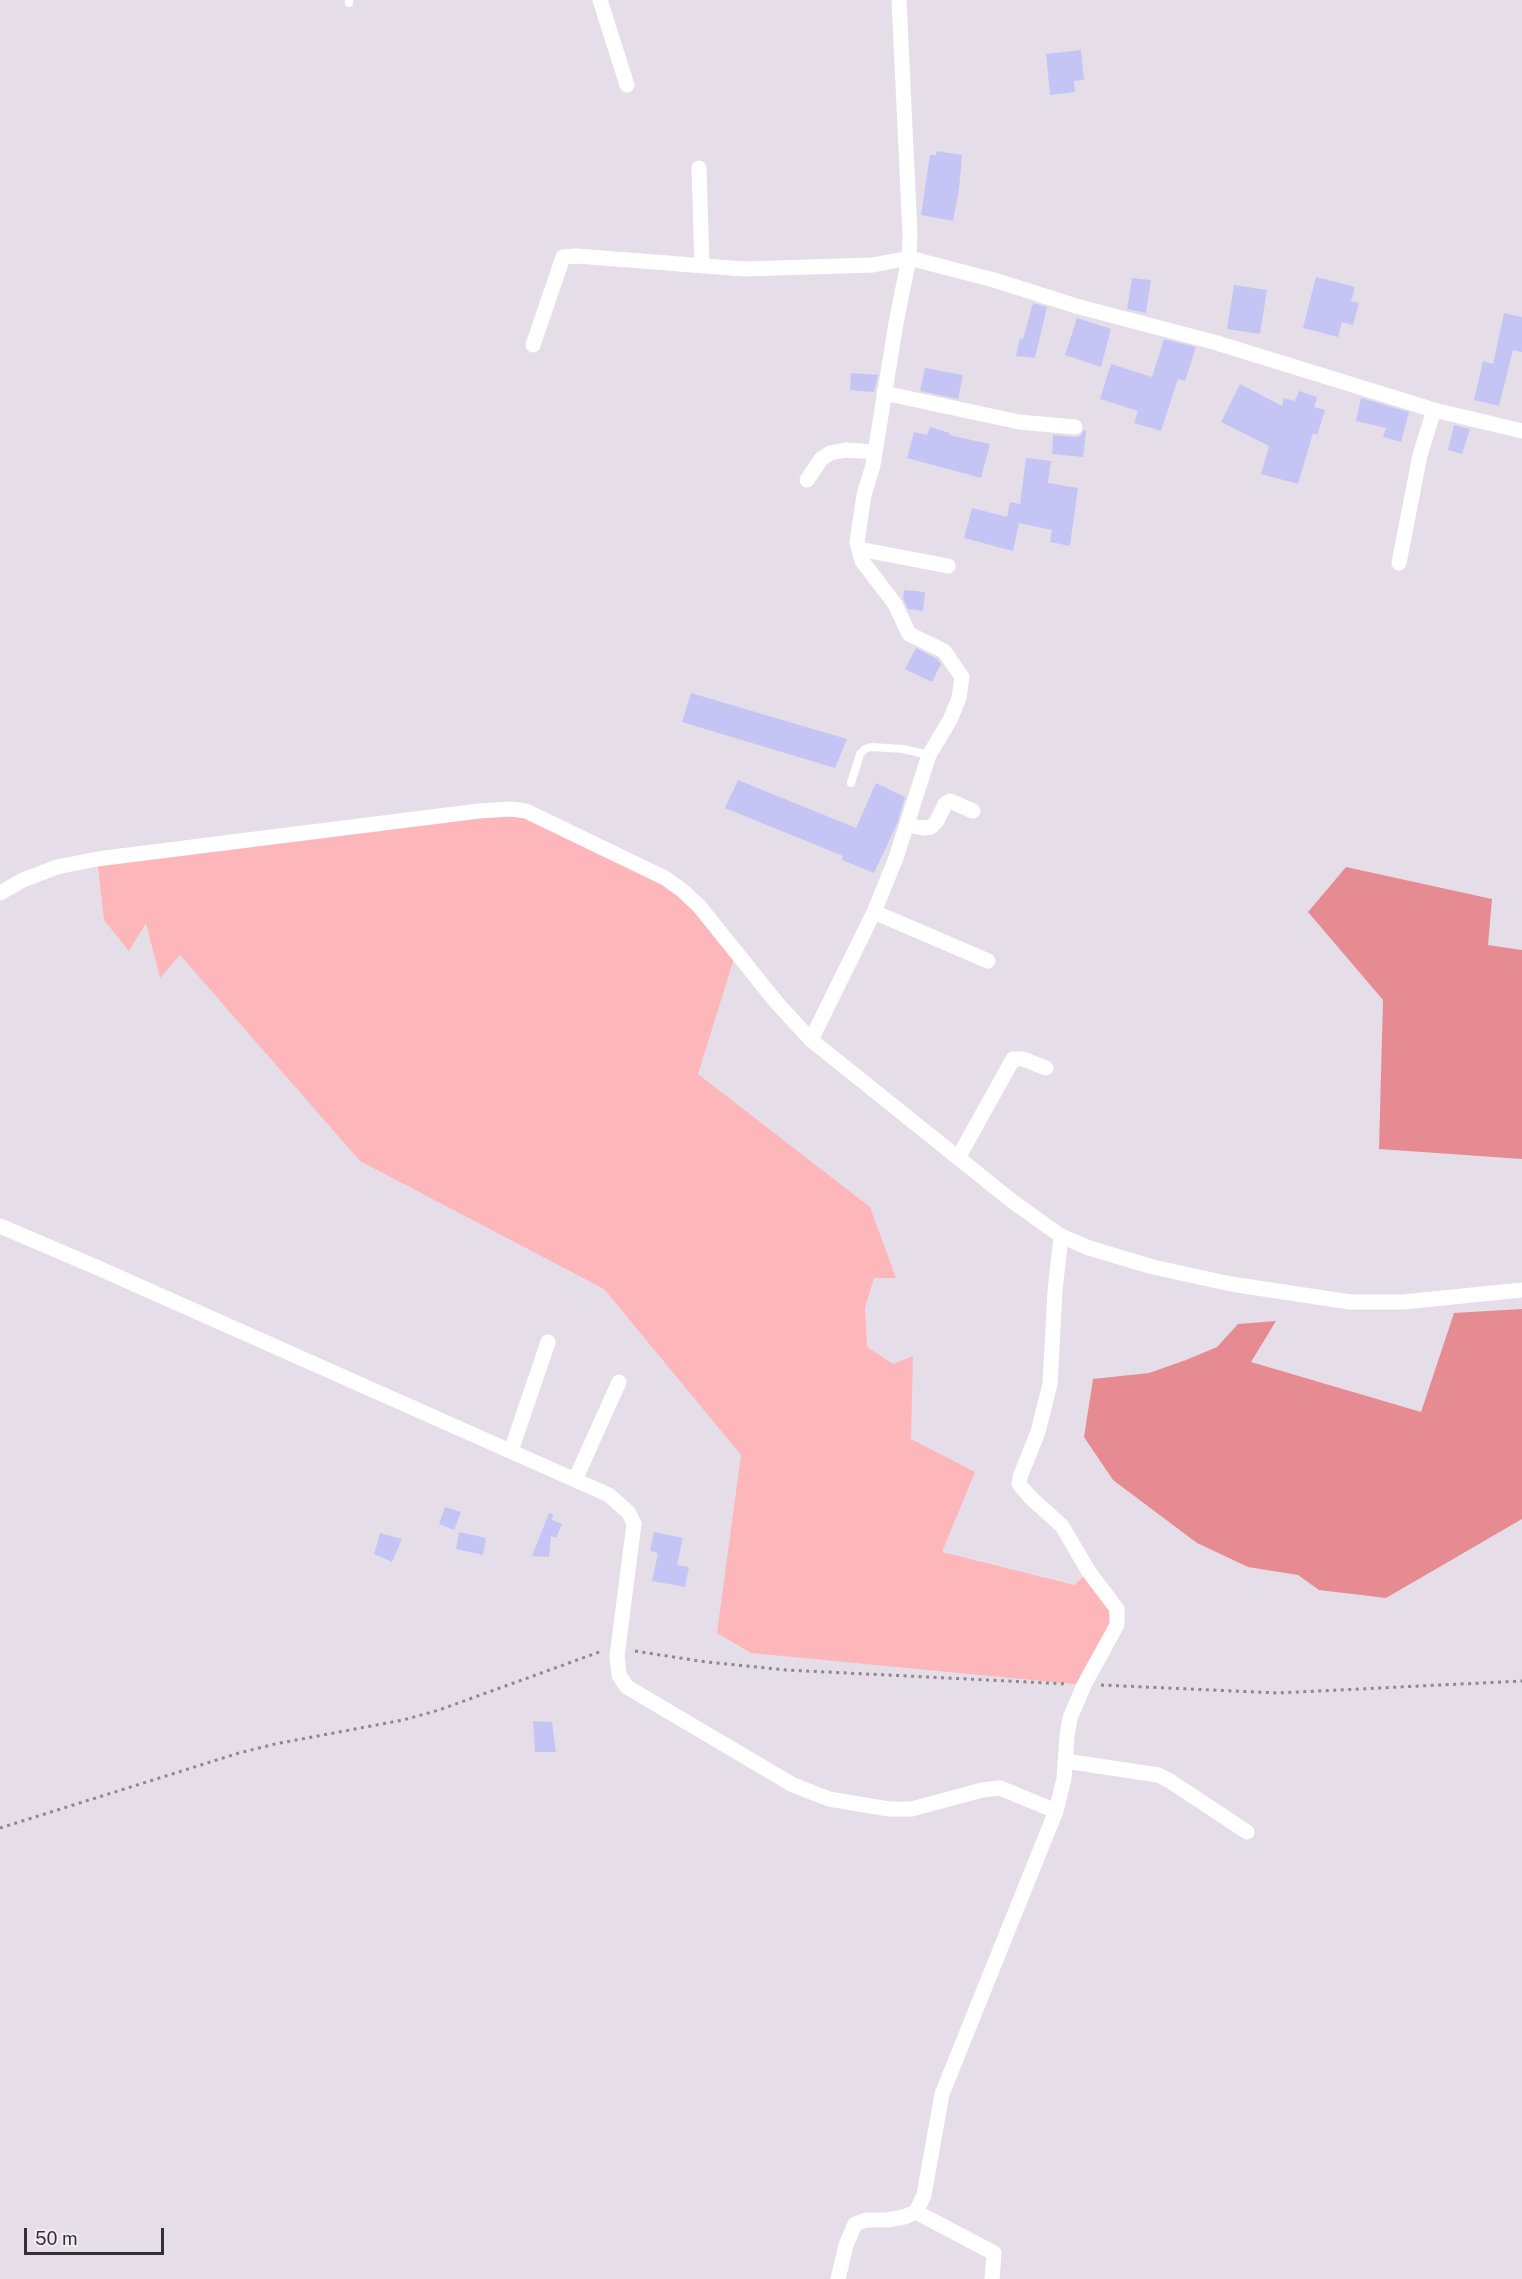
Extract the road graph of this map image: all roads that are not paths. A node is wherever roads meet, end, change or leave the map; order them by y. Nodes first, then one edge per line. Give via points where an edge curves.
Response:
1 (600, 0) edge
2 (898, 0) edge
3 (627, 85) dead end
4 (699, 168) dead end
5 (909, 258) junction
6 (702, 266) junction
7 (533, 345) dead end
8 (885, 393) junction
9 (1434, 410) junction
10 (1075, 427) dead end
11 (1522, 431) edge
12 (875, 452) junction
13 (807, 480) dead end
14 (859, 549) junction
15 (1399, 563) dead end
16 (948, 566) dead end
17 (929, 755) junction
18 (851, 783) dead end
19 (973, 812) dead end
20 (907, 825) junction
21 (0, 893) edge
22 (874, 912) junction
23 (988, 961) dead end
24 (811, 1040) junction
25 (1046, 1068) dead end
26 (958, 1158) junction
27 (0, 1226) edge
28 (1061, 1236) junction
29 (1522, 1290) edge
30 (548, 1342) dead end
31 (619, 1382) dead end
32 (511, 1451) junction
33 (575, 1480) junction
34 (1065, 1761) junction
35 (1056, 1811) junction
36 (1247, 1832) dead end
37 (916, 2212) junction
38 (838, 2279) edge
39 (992, 2279) edge

1 - 3 street
2 - 5 street
4 - 6 street
5 - 6 street via 873,265 744,269
5 - 8 street
5 - 9 street via 1217,343
6 - 7 street via 563,258
8 - 10 street via 1019,422
8 - 12 street
9 - 11 street
9 - 15 street via 1420,455
12 - 13 street via 830,453
12 - 14 street via 864,495
14 - 16 street
14 - 17 street via 862,561 895,604 909,634 944,651 962,677 950,720
17 - 18 lane via 865,749
17 - 20 street
19 - 20 street via 950,801 932,827
20 - 22 street
21 - 24 street via 57,867 96,859 479,810 526,811 665,878 683,891
22 - 23 street
22 - 24 street
24 - 26 street
25 - 26 street via 1013,1059
26 - 28 street
27 - 32 street
28 - 29 street via 1153,1268 1350,1302 1403,1302
28 - 34 street via 1050,1384 1019,1484 1062,1526 1117,1609 1118,1625 1080,1694 1066,1736
30 - 32 street
31 - 33 street
32 - 33 street
33 - 35 street via 609,1495 629,1512 634,1524 617,1652 620,1675 627,1688 793,1785 829,1799 912,1809 1000,1788
34 - 35 street
34 - 36 street via 1158,1774
35 - 37 street via 942,2094 924,2195
37 - 38 street via 855,2224
37 - 39 street via 994,2253

